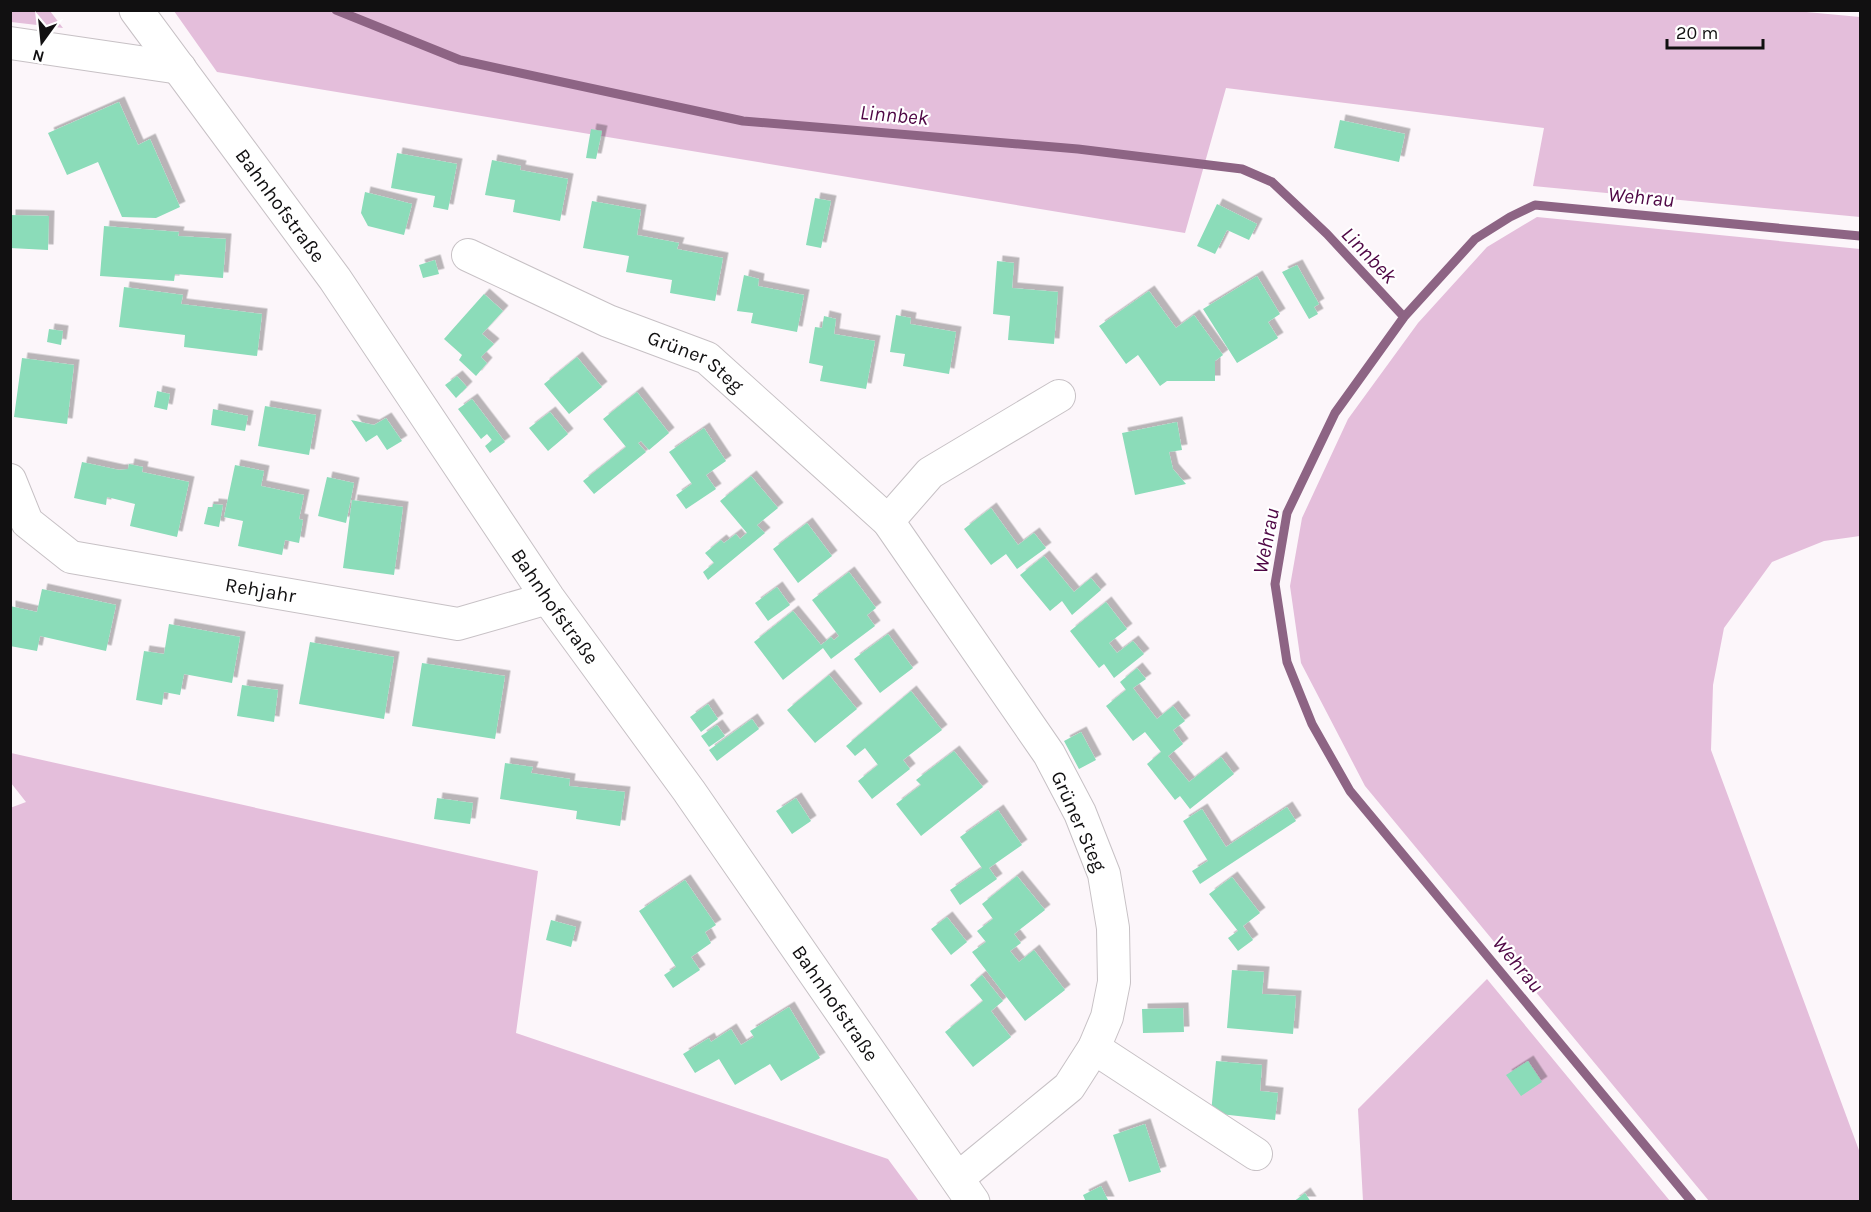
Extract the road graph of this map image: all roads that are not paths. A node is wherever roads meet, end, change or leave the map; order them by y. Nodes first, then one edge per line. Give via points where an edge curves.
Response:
1 (137, 11) edge
2 (10, 43) edge
3 (180, 68) junction
4 (468, 255) dead end
5 (1059, 396) dead end
6 (10, 480) edge
7 (888, 521) junction
8 (548, 598) junction
9 (1094, 1048) junction
10 (1256, 1154) dead end
11 (965, 1190) edge

1 - 3 main road, Bahnhofstraße
2 - 3 street
3 - 8 main road, Bahnhofstraße via 334,279
4 - 7 street, Grüner Steg via 608,321 707,358
5 - 7 street via 930,473
6 - 8 street, Rehjahr via 27,522 71,557 458,624
7 - 9 street, Grüner Steg via 1049,754 1080,813 1104,874 1113,928 1114,982 1107,1017
8 - 11 main road, Bahnhofstraße via 689,791
9 - 10 street
9 - 11 street, Grüner Steg via 1070,1087

